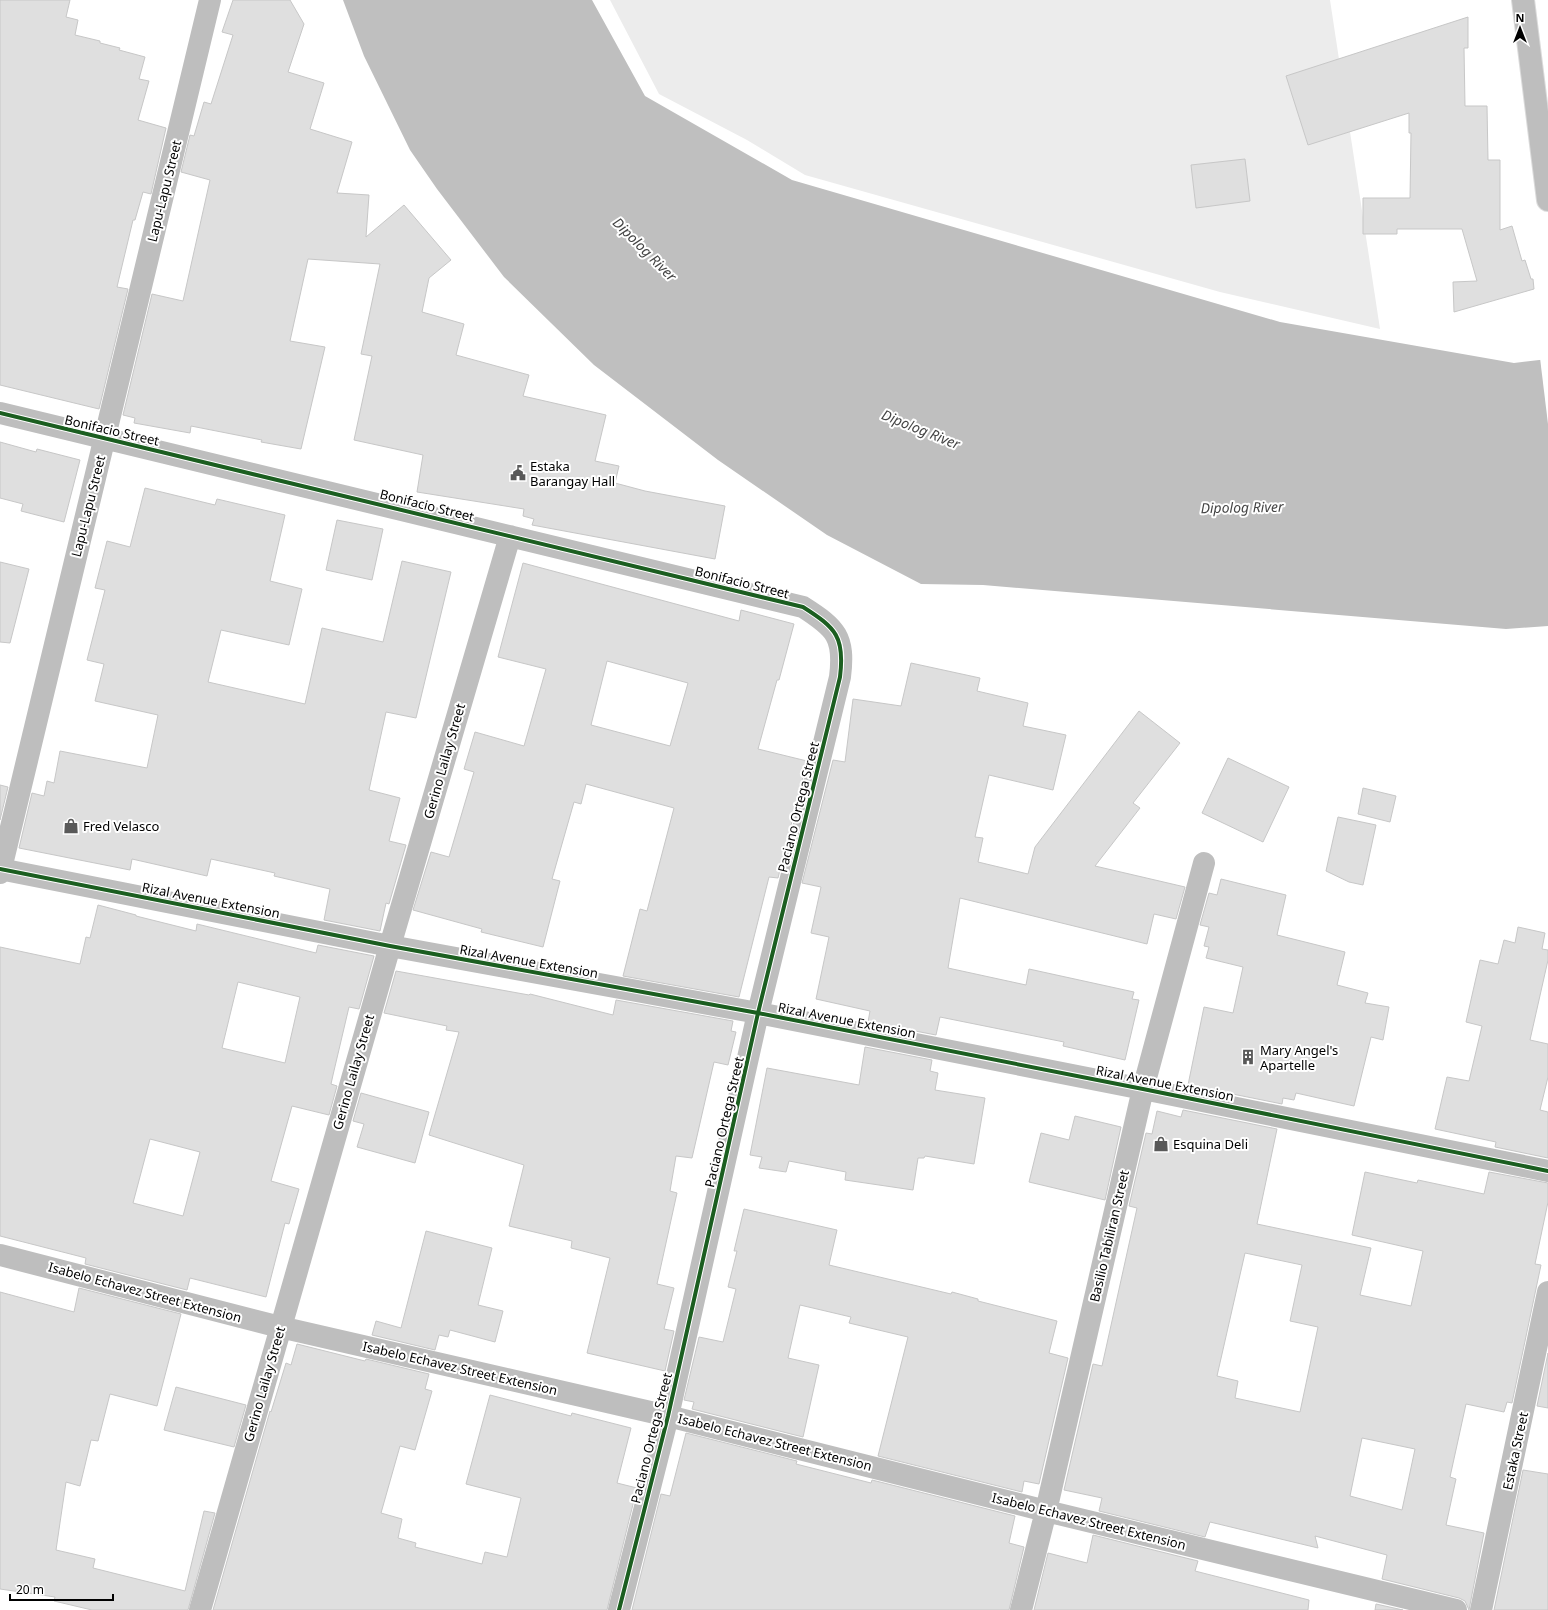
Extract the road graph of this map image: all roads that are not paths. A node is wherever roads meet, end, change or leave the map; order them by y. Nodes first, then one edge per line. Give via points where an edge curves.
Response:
1 (210, 0) edge
2 (1523, 0) edge
3 (1548, 200) edge
4 (0, 413) edge
5 (104, 438) junction
6 (510, 536) junction
7 (839, 639) joint
8 (1204, 863) dead end
9 (0, 870) edge
10 (390, 946) junction
11 (758, 1013) junction
12 (1143, 1088) junction
13 (1548, 1171) edge
14 (0, 1255) edge
15 (1548, 1292) edge
16 (280, 1327) junction
17 (668, 1416) junction
18 (1046, 1511) junction
19 (200, 1610) edge
20 (619, 1610) edge
21 (1021, 1610) edge
22 (1456, 1610) edge
23 (1481, 1610) edge

1 - 5 main road, Lapu-Lapu Street
2 - 3 main road
4 - 5 main road, Bonifacio Street
5 - 6 main road, Bonifacio Street
5 - 9 main road, Lapu-Lapu Street
6 - 7 main road, Bonifacio Street via 803,607 823,620
6 - 10 main road, Gerino Lailay Street
7 - 11 main road, Paciano Ortega Street via 842,659 840,677
8 - 12 main road, Basilio Tabiliran Street
9 - 10 main road, Rizal Avenue Extension
10 - 11 main road, Rizal Avenue Extension
10 - 16 main road, Gerino Lailay Street
11 - 12 main road, Rizal Avenue Extension
11 - 17 main road, Paciano Ortega Street
12 - 13 main road, Rizal Avenue Extension
12 - 18 main road, Basilio Tabiliran Street
14 - 16 main road, Isabelo Echavez Street Extension
15 - 23 main road, Estaka Street
16 - 17 main road, Isabelo Echavez Street Extension
16 - 19 main road, Gerino Lailay Street
17 - 18 main road, Isabelo Echavez Street Extension
17 - 20 main road, Paciano Ortega Street
18 - 21 main road, Basilio Tabiliran Street
18 - 22 main road, Isabelo Echavez Street Extension

